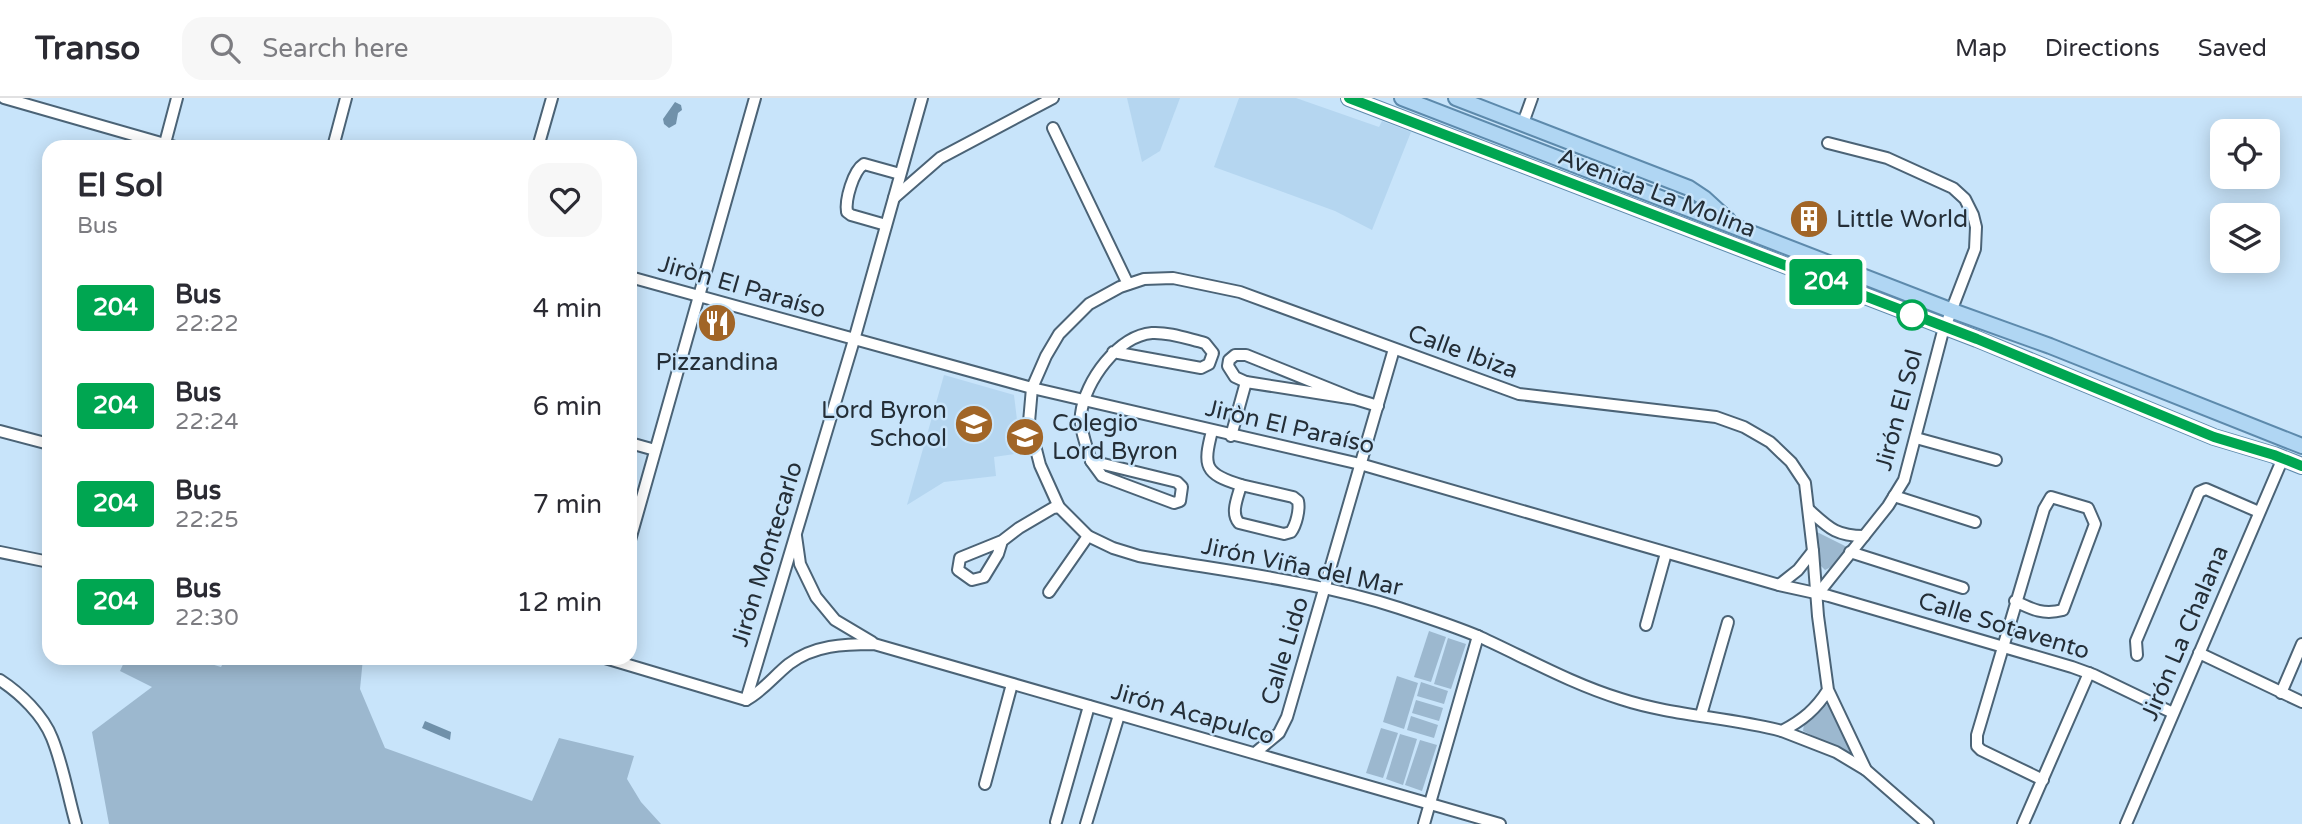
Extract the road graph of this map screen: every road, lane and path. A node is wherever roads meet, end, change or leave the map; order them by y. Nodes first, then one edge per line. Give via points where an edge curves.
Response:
1 (4, 98) edge
2 (177, 98) edge
3 (346, 98) edge
4 (552, 98) edge
5 (755, 98) edge
6 (922, 98) edge
7 (1053, 98) edge
8 (1349, 98) edge
9 (1402, 98) edge
10 (1456, 98) edge
11 (1532, 98) edge
12 (1523, 123) junction
13 (1053, 128) dead end
14 (148, 140) edge
15 (169, 140) edge
16 (335, 140) edge
17 (540, 140) edge
18 (1828, 143) dead end
19 (900, 174) junction
20 (1626, 184) junction
21 (894, 198) junction
22 (886, 225) junction
23 (1734, 226) junction
24 (1701, 235) junction
25 (637, 279) edge
26 (1128, 285) junction
27 (699, 296) junction
28 (1950, 310) junction
29 (1944, 327) junction
30 (854, 340) junction
31 (1394, 349) junction
32 (1113, 352) junction
33 (1246, 382) junction
34 (1032, 388) junction
35 (1355, 399) junction
36 (1084, 401) junction
37 (1378, 406) junction
38 (0, 430) edge
39 (1212, 431) junction
40 (1231, 436) junction
41 (1916, 438) junction
42 (42, 442) edge
43 (637, 445) edge
44 (2302, 446) edge
45 (655, 450) junction
46 (2283, 458) junction
47 (1996, 460) dead end
48 (1091, 461) junction
49 (1360, 464) junction
50 (2302, 466) edge
51 (1241, 485) junction
52 (1894, 496) junction
53 (1059, 507) junction
54 (1809, 510) junction
55 (2259, 512) junction
56 (637, 515) edge
57 (1975, 522) dead end
58 (796, 532) junction
59 (1088, 536) junction
60 (1864, 536) junction
61 (1002, 541) dead end
62 (1813, 551) junction
63 (0, 552) edge
64 (1850, 552) junction
65 (1666, 553) junction
66 (42, 561) edge
67 (1779, 585) junction
68 (1963, 588) dead end
69 (1325, 589) junction
70 (1049, 592) dead end
71 (1817, 595) junction
72 (2015, 601) junction
73 (1728, 622) dead end
74 (1646, 625) dead end
75 (1478, 636) junction
76 (874, 643) junction
77 (2302, 644) edge
78 (2002, 647) junction
79 (2199, 653) junction
80 (2137, 655) dead end
81 (628, 665) edge
82 (2089, 673) junction
83 (0, 680) edge
84 (1012, 684) junction
85 (1828, 690) junction
86 (2281, 692) junction
87 (746, 700) junction
88 (2302, 702) edge
89 (1089, 706) junction
90 (2173, 713) junction
91 (1119, 715) junction
92 (1701, 715) junction
93 (1782, 731) junction
94 (1255, 753) junction
95 (1866, 770) junction
96 (2043, 780) junction
97 (985, 784) dead end
98 (1430, 804) junction
99 (1056, 822) dead end
100 (76, 824) edge
101 (1086, 824) edge
102 (1424, 824) edge
103 (1500, 824) edge
104 (1928, 824) edge
105 (2023, 824) edge
106 (2126, 824) edge

1 - 14 street
2 - 15 street
3 - 16 street
4 - 17 street
5 - 27 street
6 - 19 street, Jirón Montecarlo
7 - 21 street via 940,158
8 - 24 main road, Avenida La Molina
9 - 20 main road, Avenida La Molina
10 - 12 main road, Avenida La Molina
11 - 12 street
12 - 23 main road, Avenida La Molina via 1689,188
13 - 26 street
18 - 28 street, Jirón El Sol via 1887,158 1953,188 1965,199 1976,227 1975,248
19 - 21 street, Jirón Montecarlo
19 - 22 street via 864,164 856,172 846,204 851,215
20 - 23 main road, Avenida La Molina
20 - 24 main road
21 - 22 street, Jirón Montecarlo
22 - 30 street, Jirón Montecarlo
23 - 28 main road, Avenida La Molina
24 - 29 main road, Avenida La Molina
25 - 27 street, Jiròn El Paraíso
26 - 31 street, Calle Ibiza via 1173,278 1240,292
26 - 34 street, Calle Ibiza via 1089,304 1070,321 1046,356
27 - 30 street, Jiròn El Paraíso
27 - 45 street
28 - 29 street, Jirón El Sol
28 - 44 main road, Avenida La Molina
29 - 41 street, Jirón El Sol
29 - 46 main road, Avenida La Molina via 2214,437
30 - 34 street, Jiròn El Paraíso
30 - 58 street, Jirón Montecarlo
31 - 37 street, Calle Lido
31 - 54 street, Calle Ibiza via 1519,394 1716,417 1744,427 1770,442 1791,463 1805,483
32 - 32 street via 1201,368 1209,364 1213,353 1205,343 1161,333 1138,337
32 - 36 street
33 - 35 street
33 - 35 street via 1230,372 1229,360 1235,355 1263,361
33 - 40 street
34 - 36 street, Jiròn El Paraíso
34 - 53 street, Jirón Viña del Mar via 1029,422 1040,465
35 - 37 street
36 - 39 street, Jiròn El Paraíso
36 - 48 street via 1080,415
37 - 49 street, Calle Lido
38 - 42 street
39 - 40 street, Jiròn El Paraíso
39 - 51 street via 1206,457 1209,468 1224,480
40 - 49 street, Jiròn El Paraíso
41 - 47 street
41 - 52 street, Jirón El Sol via 1907,472
43 - 45 street
45 - 56 street
46 - 50 main road, Avenida La Molina
46 - 55 street, Jirón La Chalana
48 - 48 street via 1102,477 1174,503 1180,501 1182,486 1177,482
49 - 65 street, Jiròn El Paraíso
49 - 69 street, Calle Lido
51 - 51 street via 1298,501 1291,532 1239,523 1234,513
52 - 57 street
52 - 60 street, Jirón El Sol
53 - 59 street, Jirón Viña del Mar
53 - 61 street
54 - 60 street via 1836,533
54 - 62 street, Calle Ibiza
55 - 79 street, Jirón La Chalana
55 - 80 street via 2206,489 2199,492 2136,640
58 - 76 street, Jirón Acapulco via 800,564 816,597 835,620
58 - 87 street, Jirón Montecarlo
59 - 69 street, Jirón Viña del Mar via 1139,556
59 - 70 street
60 - 64 street, Jirón El Sol
62 - 67 street
62 - 71 street, Calle Ibiza
63 - 66 street
64 - 68 street
64 - 71 street, Jirón El Sol
65 - 67 street, Jiròn El Paraíso
65 - 74 street
67 - 71 street, Jiròn El Paraíso
69 - 75 street, Jirón Viña del Mar via 1383,603
69 - 94 street, Calle Lido via 1284,724
71 - 78 street, Calle Sotavento
71 - 85 street, Calle Ibiza
72 - 72 street via 2051,497 2088,508 2095,524 2063,610 2049,614
72 - 78 street
73 - 92 street
75 - 92 street, Jirón Viña del Mar via 1622,699
75 - 98 street
76 - 84 street, Jirón Acapulco
76 - 87 street, Jirón Acapulco via 816,650 791,663
77 - 86 street
78 - 82 street, Calle Sotavento
78 - 96 street via 1977,746
79 - 86 street
79 - 90 street, Jirón La Chalana
81 - 87 street
82 - 90 street, Calle Sotavento
82 - 96 street
83 - 100 street via 40,717 52,737
84 - 89 street, Jirón Acapulco
84 - 97 street
85 - 93 street via 1809,715
85 - 95 street, Calle Ibiza
86 - 88 street
89 - 91 street, Jirón Acapulco
89 - 99 street
90 - 106 street, Jirón La Chalana
91 - 94 street, Jirón Acapulco
91 - 101 street
92 - 93 street, Jirón Viña del Mar
93 - 95 street, Jirón Viña del Mar via 1836,752
94 - 98 street, Jirón Acapulco
95 - 104 street
96 - 105 street
98 - 102 street
98 - 103 street, Jirón Acapulco

